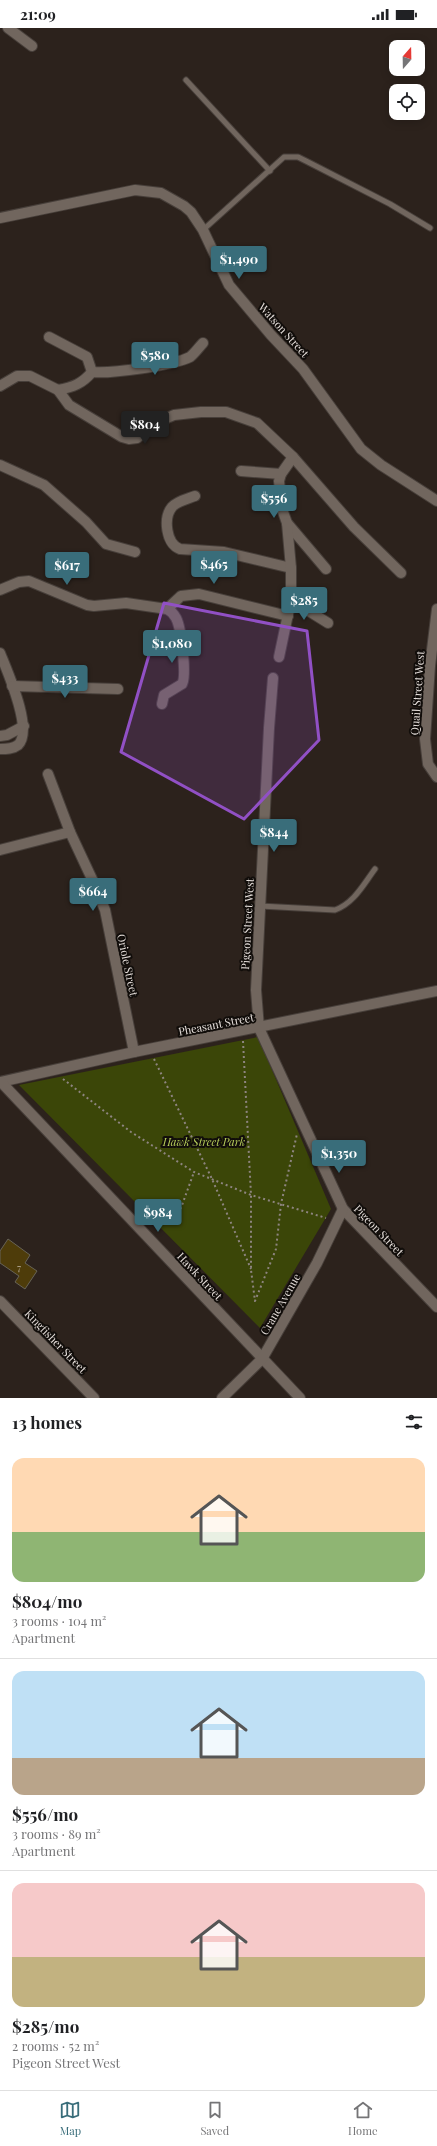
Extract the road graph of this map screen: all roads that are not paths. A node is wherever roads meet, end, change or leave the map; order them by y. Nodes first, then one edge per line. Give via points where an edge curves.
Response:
1 (8, 28) edge
2 (32, 46) dead end
3 (186, 80) dead end
4 (270, 171) junction
5 (0, 218) edge
6 (430, 228) dead end
7 (202, 230) junction
8 (49, 337) dead end
9 (203, 343) dead end
10 (92, 372) junction
11 (0, 386) edge
12 (58, 390) junction
13 (293, 457) junction
14 (0, 465) edge
15 (241, 471) dead end
16 (281, 474) junction
17 (194, 496) dead end
18 (437, 501) edge
19 (287, 523) junction
20 (135, 552) dead end
21 (292, 568) junction
22 (326, 569) dead end
23 (401, 573) dead end
24 (0, 590) edge
25 (291, 600) junction
26 (437, 608) edge
27 (167, 609) junction
28 (288, 616) junction
29 (328, 623) dead end
30 (0, 653) edge
31 (279, 658) dead end
32 (434, 665) edge
33 (273, 678) dead end
34 (12, 686) junction
35 (118, 689) dead end
36 (162, 704) dead end
37 (24, 726) junction
38 (0, 736) edge
39 (0, 749) edge
40 (48, 774) dead end
41 (437, 777) edge
42 (70, 832) junction
43 (0, 850) edge
44 (375, 869) dead end
45 (260, 906) junction
46 (437, 991) edge
47 (259, 1028) junction
48 (134, 1052) junction
49 (0, 1082) edge
50 (343, 1209) junction
51 (0, 1301) edge
52 (437, 1307) edge
53 (262, 1359) junction
54 (94, 1398) edge
55 (222, 1398) edge
56 (300, 1398) edge

1 - 2 street
3 - 4 lane
4 - 6 lane via 284,157 298,157 390,204
4 - 7 lane
5 - 7 street, Watson Street via 123,192 148,190 161,193 184,206
7 - 18 street, Watson Street via 229,285 303,369 361,449
8 - 10 street via 87,357
9 - 10 street via 193,355 182,360 110,373
10 - 12 street via 79,384
11 - 12 street via 24,374
12 - 13 street via 69,405 129,439 137,438 158,422 174,415 226,412 257,423
13 - 16 street
13 - 23 street via 354,527
14 - 20 street via 44,485 86,522 106,544
15 - 16 street
16 - 19 street via 278,488
17 - 21 street via 175,504 169,512 168,534 174,546 180,549 224,552
19 - 21 street
19 - 22 street
21 - 25 street
24 - 27 street via 19,582 29,582 87,605 126,603
25 - 28 street
25 - 29 street
26 - 32 street, Quail Street West
27 - 28 street via 181,596 199,594
27 - 36 street via 178,622 184,674 182,684 164,695
28 - 31 street
30 - 34 street
32 - 41 street, Quail Street West via 426,754 430,768
33 - 45 street, Pigeon Street West
34 - 35 street
34 - 37 street
37 - 38 street
37 - 39 street via 19,744
40 - 42 street, Oriole Street
42 - 43 street
42 - 48 street, Oriole Street via 105,910
44 - 45 lane via 352,900 336,910
45 - 47 street, Pigeon Street West via 256,990
46 - 47 street, Pheasant Street
47 - 48 street, Pheasant Street
47 - 50 street, Pigeon Street
48 - 49 street, Pheasant Street
49 - 53 street, Hawk Street
50 - 52 street, Pigeon Street
50 - 53 street, Crane Avenue via 317,1263
51 - 54 street, Kingfisher Street
53 - 55 street, Crane Avenue
53 - 56 street, Hawk Street

